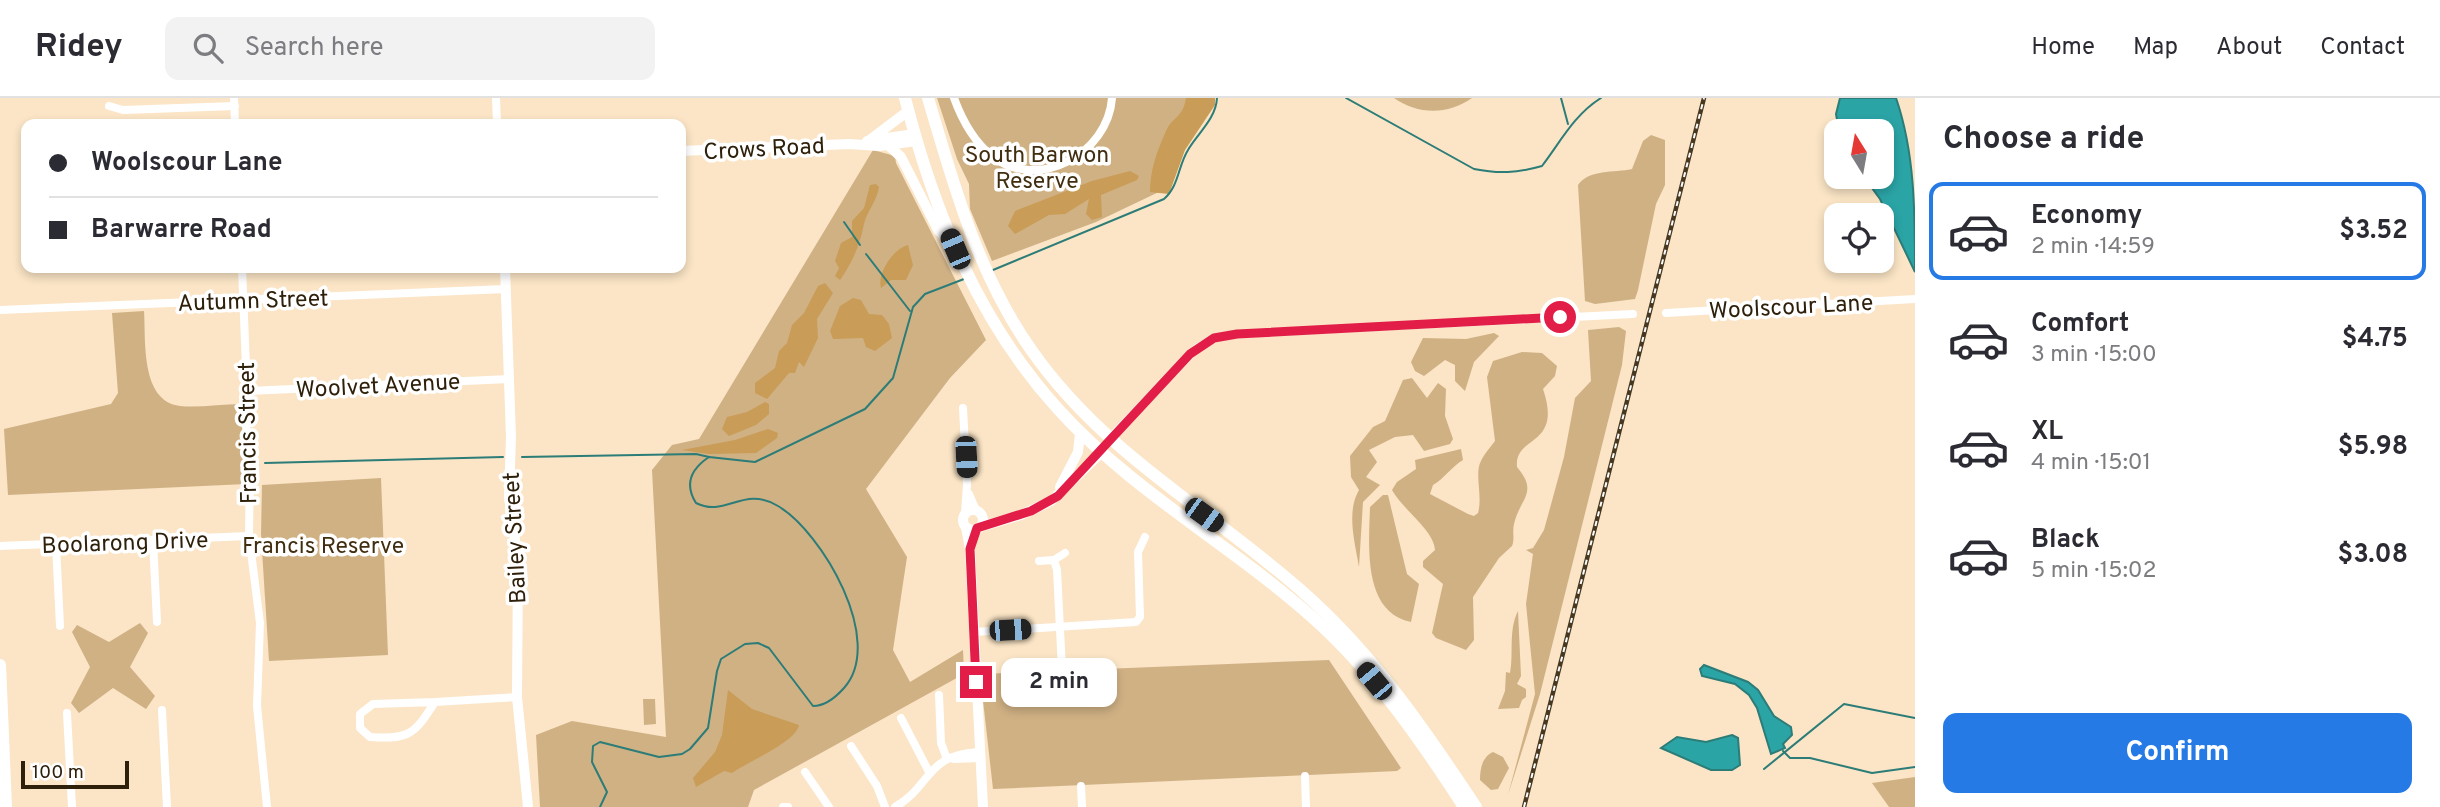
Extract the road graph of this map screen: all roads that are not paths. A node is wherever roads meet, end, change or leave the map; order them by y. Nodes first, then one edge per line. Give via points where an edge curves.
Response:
1 (496, 98) edge
2 (928, 98) edge
3 (954, 98) edge
4 (1112, 98) edge
5 (234, 102) edge
6 (906, 105) edge
7 (109, 106) dead end
8 (497, 119) edge
9 (937, 132) junction
10 (915, 137) junction
11 (876, 138) junction
12 (847, 144) junction
13 (889, 146) junction
14 (686, 151) edge
15 (957, 254) junction
16 (242, 273) edge
17 (505, 273) edge
18 (506, 289) junction
19 (1915, 299) edge
20 (243, 301) junction
21 (0, 310) edge
22 (1666, 313) dead end
23 (1633, 314) dead end
24 (509, 379) junction
25 (247, 391) junction
26 (963, 408) dead end
27 (1080, 433) junction
28 (1109, 439) junction
29 (1099, 450) junction
30 (1060, 487) junction
31 (1037, 508) junction
32 (974, 513) junction
33 (1016, 516) junction
34 (974, 527) junction
35 (249, 536) junction
36 (1145, 537) dead end
37 (153, 541) junction
38 (56, 545) junction
39 (0, 546) edge
40 (1065, 553) dead end
41 (1054, 560) junction
42 (1039, 561) dead end
43 (157, 622) dead end
44 (60, 626) dead end
45 (1060, 628) junction
46 (974, 632) junction
47 (0, 665) edge
48 (1062, 669) dead end
49 (939, 695) dead end
50 (517, 697) junction
51 (435, 702) junction
52 (162, 710) dead end
53 (67, 713) dead end
54 (901, 718) dead end
55 (851, 746) dead end
56 (980, 755) junction
57 (947, 759) junction
58 (2, 771) edge
59 (805, 772) dead end
60 (929, 772) junction
61 (1305, 776) dead end
62 (1081, 786) dead end
63 (912, 792) junction
64 (6, 807) edge
65 (72, 807) edge
66 (166, 807) edge
67 (267, 807) edge
68 (528, 807) edge
69 (828, 807) edge
70 (885, 807) edge
71 (895, 807) edge
72 (905, 807) edge
73 (983, 807) edge
74 (1082, 807) edge
75 (1306, 807) edge
76 (1464, 807) edge
77 (1476, 807) edge

1 - 8 street
2 - 9 main road
3 - 4 street via 967,128 993,158 1040,170 1066,162 1096,140
5 - 7 street via 123,110
6 - 10 main road
6 - 11 street
9 - 10 main road
9 - 28 main road via 977,252 997,290 1032,351
10 - 11 street
10 - 13 street, Crows Road
10 - 15 main road via 933,198
11 - 12 street, Crows Road
12 - 13 street, Crows Road
12 - 14 street, Crows Road
13 - 15 street via 900,155 938,230
15 - 27 main road via 1009,347
16 - 20 street, Francis Street
17 - 18 street, Bailey Street
18 - 20 street, Autumn Street
18 - 24 street, Bailey Street
19 - 22 street, Woolscour Lane
20 - 21 street, Autumn Street
20 - 25 street, Francis Street
23 - 28 street via 1214,338 1190,354
24 - 25 street, Woolvet Avenue
24 - 50 street, Bailey Street via 509,497 518,561
25 - 35 street, Francis Street
26 - 32 street via 967,484
27 - 29 main road
27 - 30 street via 1078,452
28 - 29 main road
28 - 77 main road via 1259,555 1331,618 1407,706
29 - 30 street
29 - 31 street via 1061,494
29 - 76 main road via 1327,631 1392,704
30 - 31 street
31 - 33 street
32 - 33 street
32 - 34 street
32 - 34 street
33 - 34 street
34 - 46 street via 970,549
35 - 37 street, Boolarong Drive
35 - 67 street, Francis Street via 260,623 257,706
36 - 45 street via 1138,552 1140,617 1136,622
37 - 38 street, Boolarong Drive
37 - 43 street
38 - 39 street, Boolarong Drive
38 - 44 street
40 - 41 street
41 - 42 street
41 - 45 street
45 - 46 street
45 - 48 street
46 - 56 street
47 - 58 main road
49 - 57 street
50 - 51 street
50 - 68 street, Bailey Street
51 - 51 street via 418,729 408,735 370,737 360,728 360,714 373,704
52 - 66 street
53 - 65 street
54 - 60 street
55 - 70 street
56 - 57 street
56 - 73 street
57 - 60 street
58 - 64 main road
59 - 69 street
60 - 63 street
61 - 75 street
62 - 74 street
63 - 71 street
63 - 72 street

